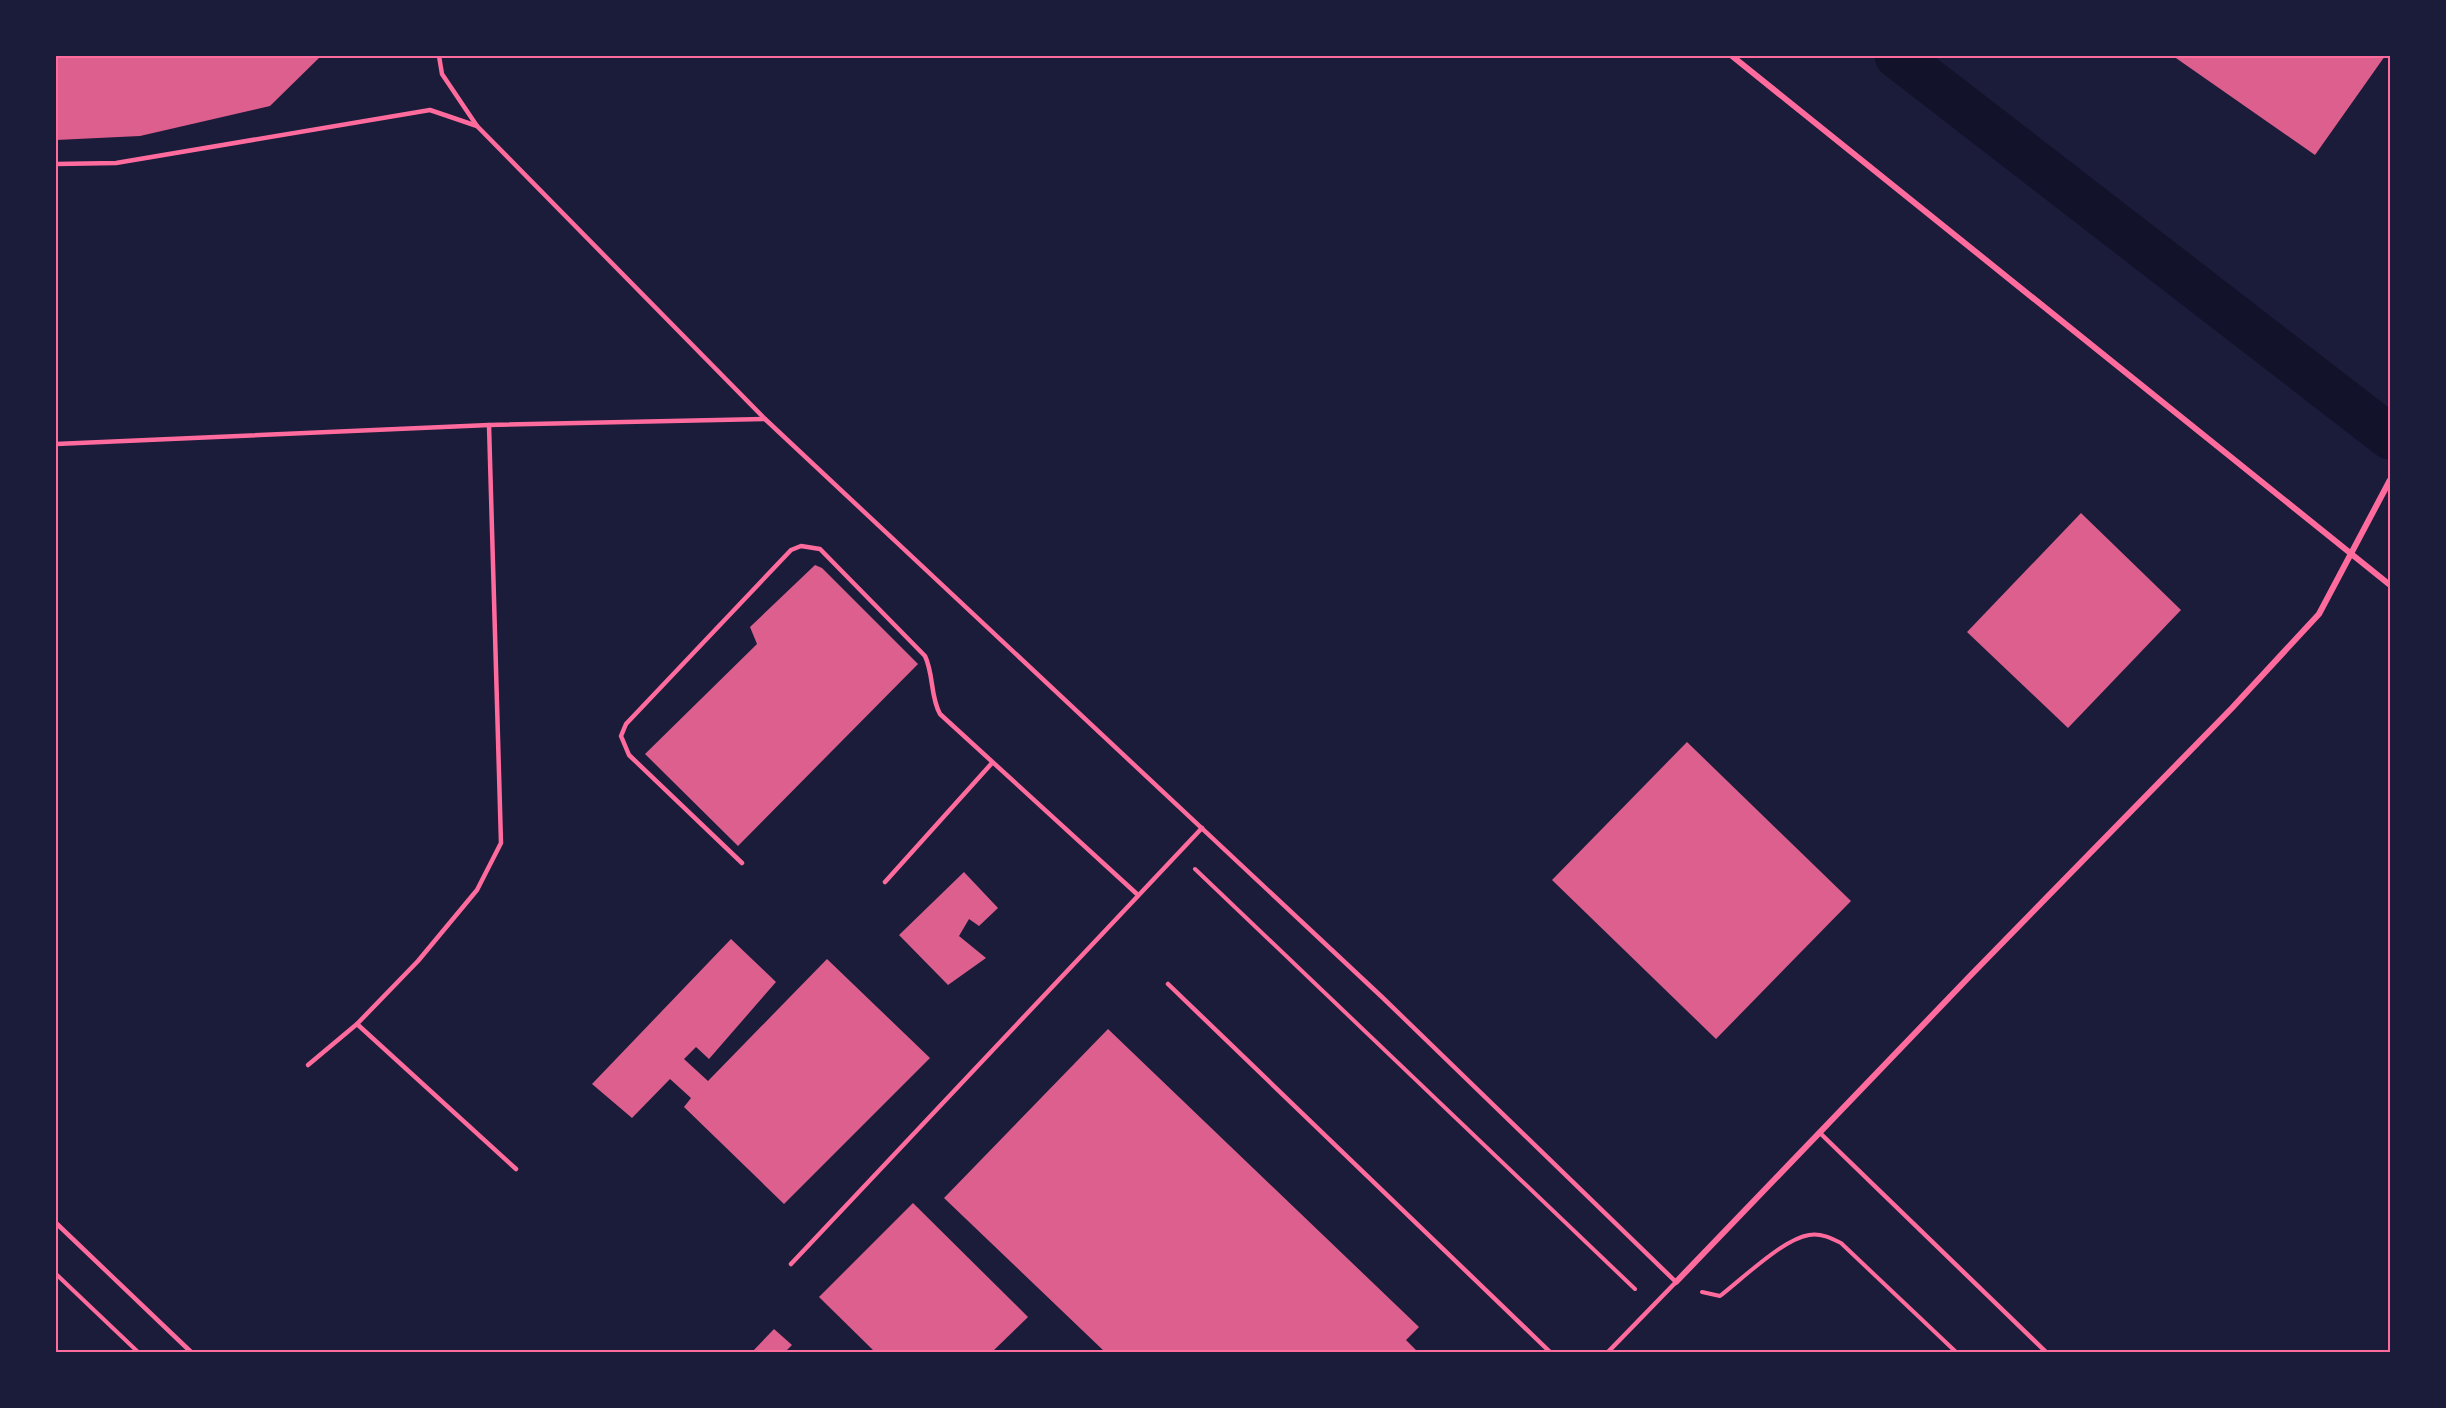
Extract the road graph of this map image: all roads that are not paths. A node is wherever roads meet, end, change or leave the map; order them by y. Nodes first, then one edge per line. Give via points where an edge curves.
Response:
1 (439, 56) edge
2 (1732, 56) edge
3 (477, 126) junction
4 (56, 164) edge
5 (765, 419) junction
6 (489, 425) junction
7 (56, 444) edge
8 (2389, 482) edge
9 (2351, 553) junction
10 (2391, 585) edge
11 (992, 763) junction
12 (1202, 828) junction
13 (742, 862) dead end
14 (885, 882) dead end
15 (1138, 895) junction
16 (1168, 984) dead end
17 (357, 1024) junction
18 (308, 1065) dead end
19 (1820, 1133) junction
20 (516, 1169) dead end
21 (56, 1223) edge
22 (791, 1264) dead end
23 (1676, 1282) junction
24 (190, 1353) edge
25 (1550, 1353) edge
26 (1608, 1353) edge
27 (2046, 1353) edge

1 - 3 lane via 442,74
2 - 9 street
3 - 4 lane via 430,110 116,163
3 - 5 lane
5 - 6 lane
5 - 12 lane
6 - 7 lane
6 - 17 lane via 501,843 477,890 418,961
8 - 9 street
9 - 10 street
9 - 19 street via 2319,614
11 - 13 lane via 940,714 934,703 932,672 925,656 820,549 801,546 791,550 626,724 621,736 629,755
11 - 14 lane
11 - 15 lane
12 - 15 lane
12 - 23 lane
15 - 22 lane
16 - 25 lane
17 - 18 lane
17 - 20 lane
19 - 23 street
19 - 27 lane
21 - 24 lane
23 - 26 lane

